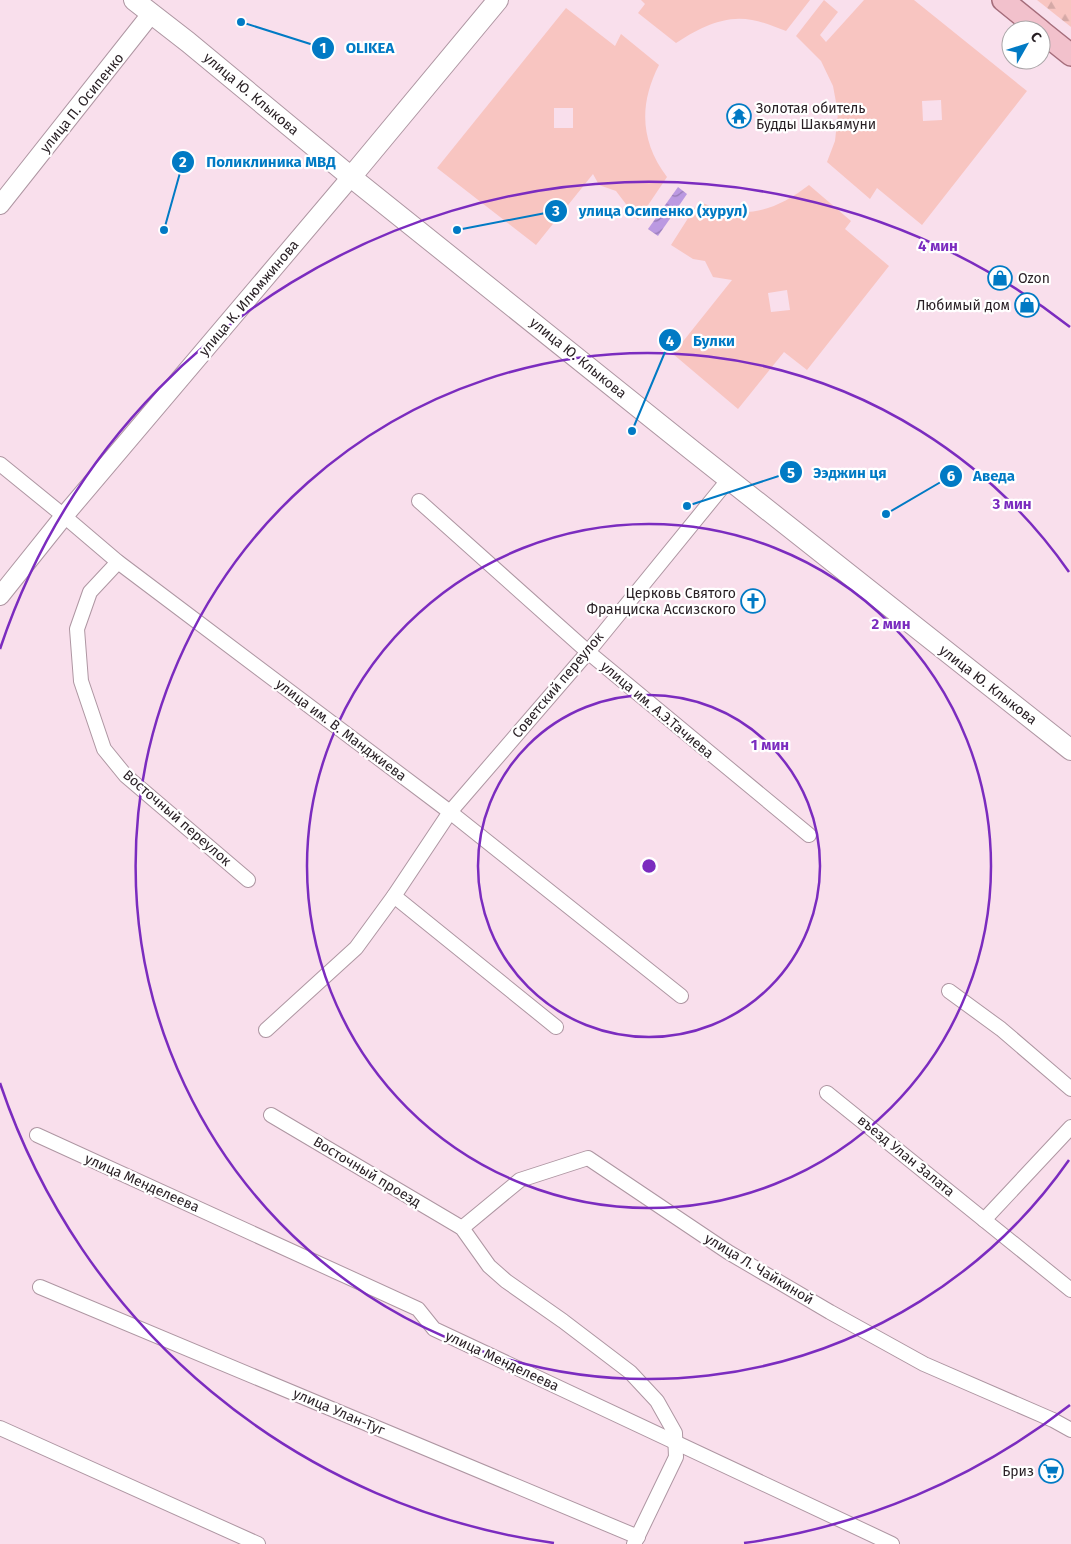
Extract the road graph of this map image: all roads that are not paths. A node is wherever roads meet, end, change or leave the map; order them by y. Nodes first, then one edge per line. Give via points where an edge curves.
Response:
1 (134, 0) edge
2 (498, 0) edge
3 (1003, 0) edge
4 (157, 7) edge
5 (1028, 20) edge
6 (1051, 38) edge
7 (1071, 55) edge
8 (352, 177) junction
9 (0, 205) edge
10 (0, 464) edge
11 (729, 479) junction
12 (419, 501) dead end
13 (64, 516) junction
14 (118, 562) junction
15 (0, 596) edge
16 (588, 652) junction
17 (1071, 750) edge
18 (450, 812) junction
19 (809, 835) dead end
20 (248, 880) dead end
21 (394, 896) junction
22 (949, 991) dead end
23 (681, 996) dead end
24 (556, 1027) dead end
25 (266, 1030) dead end
26 (1071, 1089) edge
27 (827, 1093) dead end
28 (271, 1115) dead end
29 (1071, 1128) edge
30 (37, 1135) dead end
31 (984, 1220) junction
32 (462, 1228) junction
33 (40, 1287) dead end
34 (1071, 1290) edge
35 (0, 1428) edge
36 (1071, 1430) edge
37 (674, 1441) junction
38 (636, 1540) edge
39 (258, 1544) edge
40 (892, 1544) edge

1 - 4 main road, улица Ю. Клыкова
2 - 8 main road, улица К. Илюмжинова
3 - 5 main road
4 - 8 main road, улица Ю. Клыкова via 188,42
4 - 9 street, улица П. Осипенко
6 - 7 main road
8 - 11 main road, улица Ю. Клыкова
8 - 13 street, улица К. Илюмжинова
10 - 13 street, улица им. В. Манджиева
11 - 16 street, Советский переулок
11 - 17 main road, улица Ю. Клыкова
12 - 16 street, улица им. А.Э.Тачиева
13 - 14 street, улица им. В. Манджиева
13 - 15 street, улица К. Илюмжинова
14 - 18 street, улица им. В. Манджиева
14 - 20 street, Восточный переулок via 90,592 77,629 81,681 104,749 126,776
16 - 18 street, Советский переулок
16 - 19 street, улица им. А.Э.Тачиева
18 - 21 street, Советский переулок
18 - 23 street, улица им. В. Манджиева
21 - 24 street
21 - 25 street via 356,948
22 - 26 street via 1001,1028
27 - 31 street, въезд Улан Залата
28 - 32 street, Восточный проезд
29 - 31 street
30 - 37 street, улица Менделеева via 418,1309 434,1329
31 - 34 street, въезд Улан Залата
32 - 36 street, улица Л. Чайкиной via 520,1180 588,1158 728,1252 830,1312 924,1364
32 - 37 street via 490,1266 506,1281 630,1372 657,1401 675,1433
33 - 38 street, улица Улан-Туг
35 - 39 street
37 - 38 street via 676,1457
37 - 40 street, улица Менделеева

